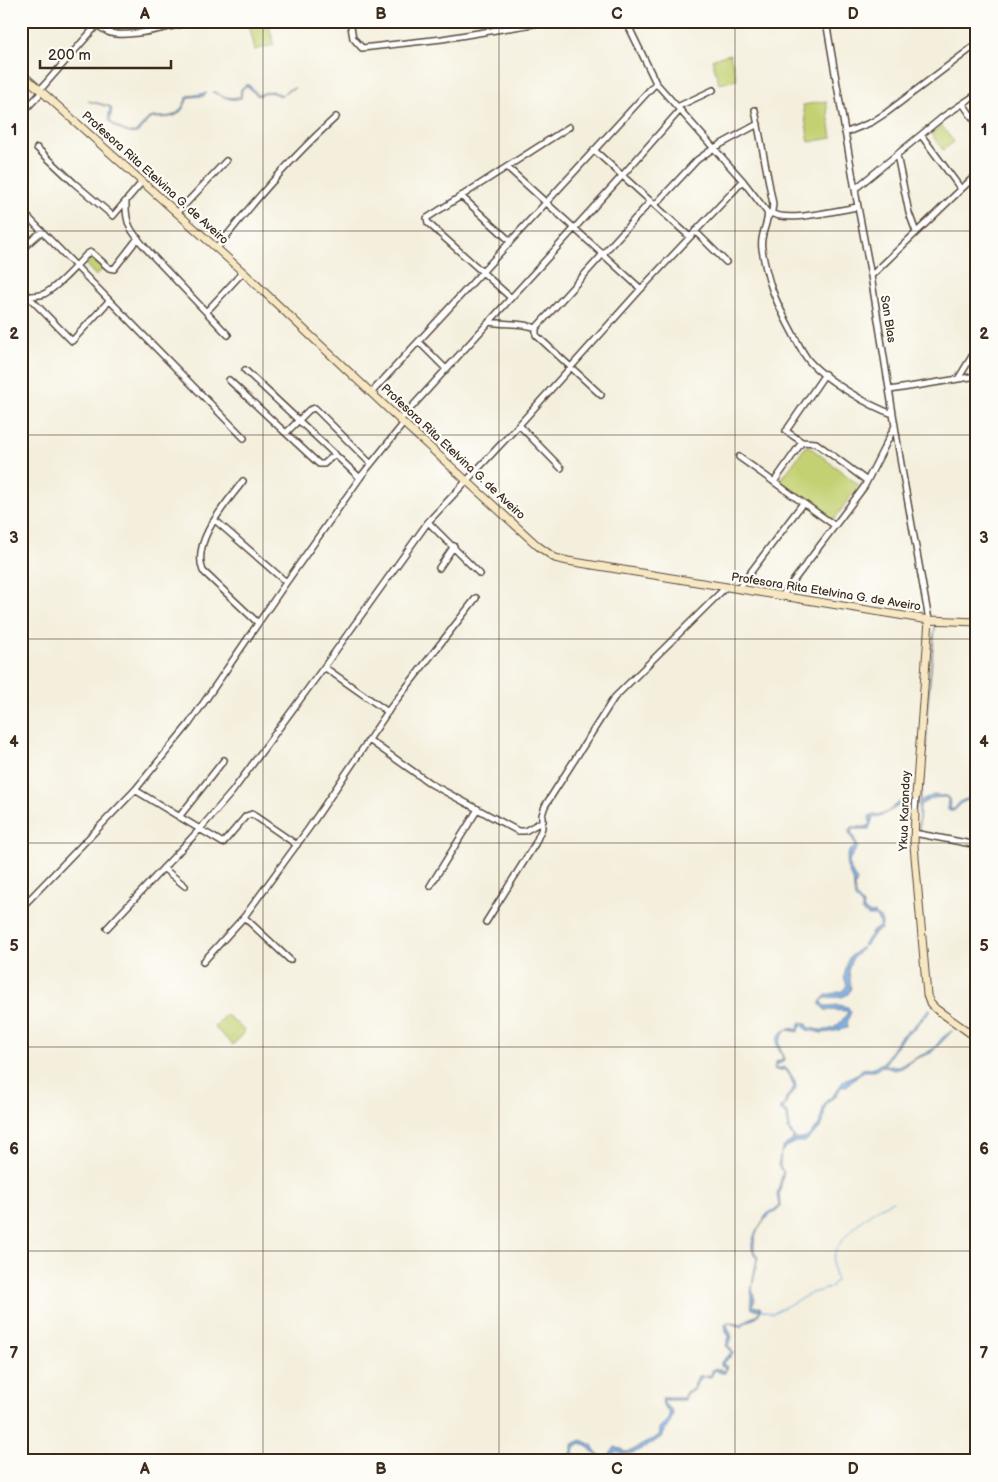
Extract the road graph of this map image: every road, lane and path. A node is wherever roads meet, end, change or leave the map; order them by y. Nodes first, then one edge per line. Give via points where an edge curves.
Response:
1 (91, 21) edge
2 (196, 21) edge
3 (350, 21) edge
4 (551, 21) edge
5 (642, 21) edge
6 (826, 21) edge
7 (627, 22) edge
8 (97, 25) junction
9 (977, 44) edge
10 (21, 73) edge
11 (656, 83) junction
12 (714, 90) dead end
13 (41, 91) junction
14 (977, 94) edge
15 (963, 104) junction
16 (678, 109) junction
17 (755, 110) dead end
18 (21, 114) edge
19 (336, 117) dead end
20 (758, 124) junction
21 (977, 124) edge
22 (569, 127) dead end
23 (845, 133) junction
24 (921, 135) junction
25 (37, 148) dead end
26 (714, 148) junction
27 (594, 150) junction
28 (897, 155) junction
29 (226, 161) dead end
30 (507, 167) junction
31 (977, 174) edge
32 (622, 176) junction
33 (743, 181) junction
34 (142, 182) junction
35 (855, 188) junction
36 (961, 189) junction
37 (462, 196) junction
38 (126, 202) junction
39 (545, 202) junction
40 (653, 203) junction
41 (858, 207) junction
42 (21, 210) edge
43 (177, 213) junction
44 (770, 215) junction
45 (574, 228) junction
46 (42, 231) junction
47 (695, 231) junction
48 (916, 232) junction
49 (690, 237) junction
50 (138, 238) junction
51 (510, 241) junction
52 (217, 248) junction
53 (21, 250) edge
54 (603, 254) junction
55 (726, 262) dead end
56 (75, 266) junction
57 (483, 271) junction
58 (243, 272) junction
59 (871, 276) junction
60 (21, 289) edge
61 (642, 289) junction
62 (27, 296) junction
63 (510, 298) junction
64 (21, 300) edge
65 (109, 301) junction
66 (207, 311) junction
67 (489, 322) junction
68 (536, 328) junction
69 (228, 336) dead end
70 (419, 342) junction
71 (977, 348) edge
72 (572, 367) junction
73 (446, 369) junction
74 (245, 370) dead end
75 (825, 374) junction
76 (977, 376) edge
77 (958, 379) junction
78 (229, 380) dead end
79 (890, 390) junction
80 (371, 393) junction
81 (601, 395) dead end
82 (893, 414) junction
83 (299, 420) junction
84 (402, 422) junction
85 (519, 425) junction
86 (895, 425) junction
87 (286, 434) junction
88 (244, 438) dead end
89 (802, 442) junction
90 (335, 454) junction
91 (739, 457) dead end
92 (371, 464) junction
93 (561, 468) dead end
94 (360, 478) junction
95 (243, 481) dead end
96 (466, 481) junction
97 (867, 481) junction
98 (774, 482) junction
99 (803, 503) junction
100 (215, 520) junction
101 (428, 522) junction
102 (834, 526) junction
103 (454, 546) junction
104 (439, 568) dead end
105 (480, 574) dead end
106 (286, 582) junction
107 (726, 588) junction
108 (738, 590) junction
109 (782, 596) junction
110 (476, 598) dead end
111 (929, 620) junction
112 (977, 622) edge
113 (258, 623) junction
114 (324, 667) junction
115 (388, 712) junction
116 (369, 740) junction
117 (224, 760) dead end
118 (136, 790) junction
119 (916, 796) joint
120 (478, 809) junction
121 (915, 812) joint
122 (179, 817) junction
123 (543, 821) junction
124 (200, 829) junction
125 (914, 832) junction
126 (297, 845) junction
127 (977, 845) edge
128 (163, 868) junction
129 (185, 886) dead end
130 (430, 886) dead end
131 (21, 904) edge
132 (244, 917) junction
133 (486, 922) dead end
134 (106, 928) dead end
135 (290, 960) dead end
136 (203, 962) dead end
137 (977, 1038) edge

1 - 8 street
2 - 8 street via 118,35
3 - 4 street via 353,38 362,48
5 - 7 street
6 - 23 street, San Blas
7 - 11 street
8 - 13 street
9 - 23 street via 886,113
10 - 13 street, Profesora Rita Etelvina G. de Aveiro
11 - 16 street
11 - 27 street
12 - 16 street
13 - 18 street
13 - 34 street, Profesora Rita Etelvina G. de Aveiro
14 - 15 street
15 - 21 street
15 - 24 street
16 - 26 street
16 - 32 street
17 - 20 street
19 - 52 street via 295,157
20 - 26 street
20 - 44 street via 773,204
22 - 30 street
23 - 35 street, San Blas
24 - 28 street
24 - 36 street
25 - 38 street via 113,216
26 - 33 street
26 - 40 street
27 - 32 street
27 - 39 street
28 - 35 street
28 - 48 street
29 - 43 street
30 - 37 street
30 - 39 street
31 - 36 street
32 - 40 street
32 - 45 street
33 - 44 street
33 - 47 street
34 - 38 street
34 - 43 street, Profesora Rita Etelvina G. de Aveiro
35 - 41 street, San Blas
36 - 48 street
37 - 51 street
37 - 57 street via 427,221
38 - 50 street via 126,221
39 - 45 street
39 - 51 street
40 - 49 street
40 - 54 street
41 - 44 street via 799,216
41 - 59 street, San Blas
42 - 46 street
43 - 52 street, Profesora Rita Etelvina G. de Aveiro
44 - 75 street via 761,241 770,286 801,349
45 - 54 street
45 - 63 street
46 - 53 street
46 - 56 street
47 - 49 street
47 - 55 street
48 - 59 street
49 - 61 street
50 - 56 street via 114,269 91,252
50 - 66 street
51 - 57 street
52 - 58 street, Profesora Rita Etelvina G. de Aveiro
54 - 61 street
54 - 68 street
56 - 62 street via 44,294
56 - 65 street
57 - 63 street
57 - 70 street
58 - 66 street
58 - 80 street, Profesora Rita Etelvina G. de Aveiro
59 - 79 street, San Blas
60 - 62 street
61 - 72 street
62 - 64 street
62 - 65 street via 72,341
63 - 67 street
65 - 88 street
66 - 69 street
67 - 68 street via 525,324
67 - 73 street
68 - 72 street via 536,335
70 - 73 street
70 - 80 street
71 - 77 street
72 - 81 street
72 - 85 street
73 - 84 street
74 - 83 street
75 - 82 street via 876,407
75 - 89 street via 787,430
76 - 77 street
77 - 79 street
78 - 87 street
79 - 82 street, San Blas
80 - 84 street, Profesora Rita Etelvina G. de Aveiro
82 - 86 street, San Blas
83 - 87 street
83 - 90 street
83 - 92 street via 315,408
84 - 92 street
84 - 96 street, Profesora Rita Etelvina G. de Aveiro
85 - 93 street
85 - 96 street
86 - 97 street
86 - 111 street, San Blas
87 - 90 street via 319,464 324,464
89 - 97 street via 816,443
89 - 98 street
90 - 94 street
91 - 98 street
92 - 94 street
94 - 106 street
95 - 100 street
96 - 101 street
96 - 107 street, Profesora Rita Etelvina G. de Aveiro via 538,546 562,560
97 - 102 street
98 - 99 street
99 - 102 street
99 - 108 street
100 - 106 street
100 - 113 street via 205,535 200,566
101 - 103 street
101 - 114 street
102 - 109 street
103 - 104 street
103 - 105 street
106 - 113 street
107 - 108 street, Profesora Rita Etelvina G. de Aveiro
107 - 123 street via 614,698 545,806
108 - 109 street, Profesora Rita Etelvina G. de Aveiro
109 - 111 street, Profesora Rita Etelvina G. de Aveiro
110 - 115 street
111 - 112 street, Profesora Rita Etelvina G. de Aveiro
111 - 119 street, Ykua Karanday
113 - 118 street via 189,724
114 - 115 street
114 - 124 street via 232,792
115 - 116 street
116 - 120 street via 431,784
116 - 126 street
117 - 122 street
118 - 122 street
118 - 131 street
119 - 121 street, Ykua Karanday
120 - 123 street via 518,831 525,831
120 - 130 street
121 - 125 street, Ykua Karanday
122 - 124 street
123 - 133 street via 535,844
124 - 126 street via 223,843 246,816 252,814
124 - 128 street
125 - 127 street
125 - 137 street, Ykua Karanday via 927,995 936,1009
126 - 132 street
128 - 129 street
128 - 134 street
132 - 135 street
132 - 136 street

